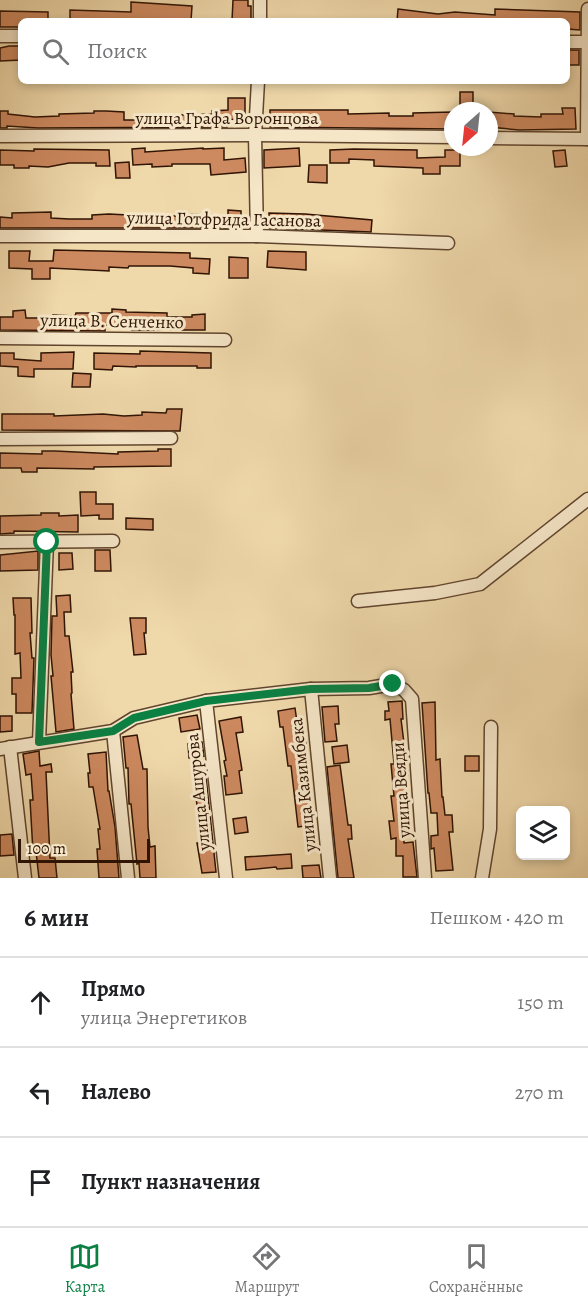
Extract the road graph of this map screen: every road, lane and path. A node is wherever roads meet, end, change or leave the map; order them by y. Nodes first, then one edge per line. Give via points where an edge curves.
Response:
1 (260, 0) edge
2 (588, 9) edge
3 (260, 18) edge
4 (0, 36) edge
5 (18, 36) edge
6 (570, 42) edge
7 (587, 42) edge
8 (258, 84) edge
9 (255, 135) junction
10 (0, 136) edge
11 (444, 137) edge
12 (498, 138) edge
13 (588, 139) edge
14 (0, 236) edge
15 (257, 236) junction
16 (448, 243) dead end
17 (0, 338) edge
18 (225, 340) dead end
19 (171, 438) dead end
20 (0, 439) edge
21 (588, 499) edge
22 (113, 541) dead end
23 (0, 542) edge
24 (47, 542) junction
25 (358, 601) dead end
26 (311, 689) junction
27 (206, 701) junction
28 (491, 727) dead end
29 (113, 731) junction
30 (39, 742) junction
31 (5, 748) edge
32 (25, 878) edge
33 (128, 878) edge
34 (226, 878) edge
35 (330, 878) edge
36 (425, 878) edge
37 (482, 878) edge

1 - 3 street
2 - 7 street
4 - 5 street
6 - 7 street
7 - 13 street
8 - 9 street
9 - 10 street, улица Графа Воронцова
9 - 11 street, улица Графа Воронцова
9 - 15 street
12 - 13 street
14 - 15 street, улица Готфрида Гасанова
15 - 16 street, улица Готфрида Гасанова
17 - 18 street, улица В. Сенченко
19 - 20 street
21 - 25 street via 480,584
22 - 24 street
23 - 24 street
24 - 30 street
26 - 27 street
26 - 35 street, улица Казимбека
26 - 36 street, улица Веяди via 393,684 412,699
27 - 29 street via 134,718
27 - 34 street, улица Ашурова
28 - 37 street via 490,829
29 - 30 street
29 - 33 street
30 - 31 street
31 - 32 street

